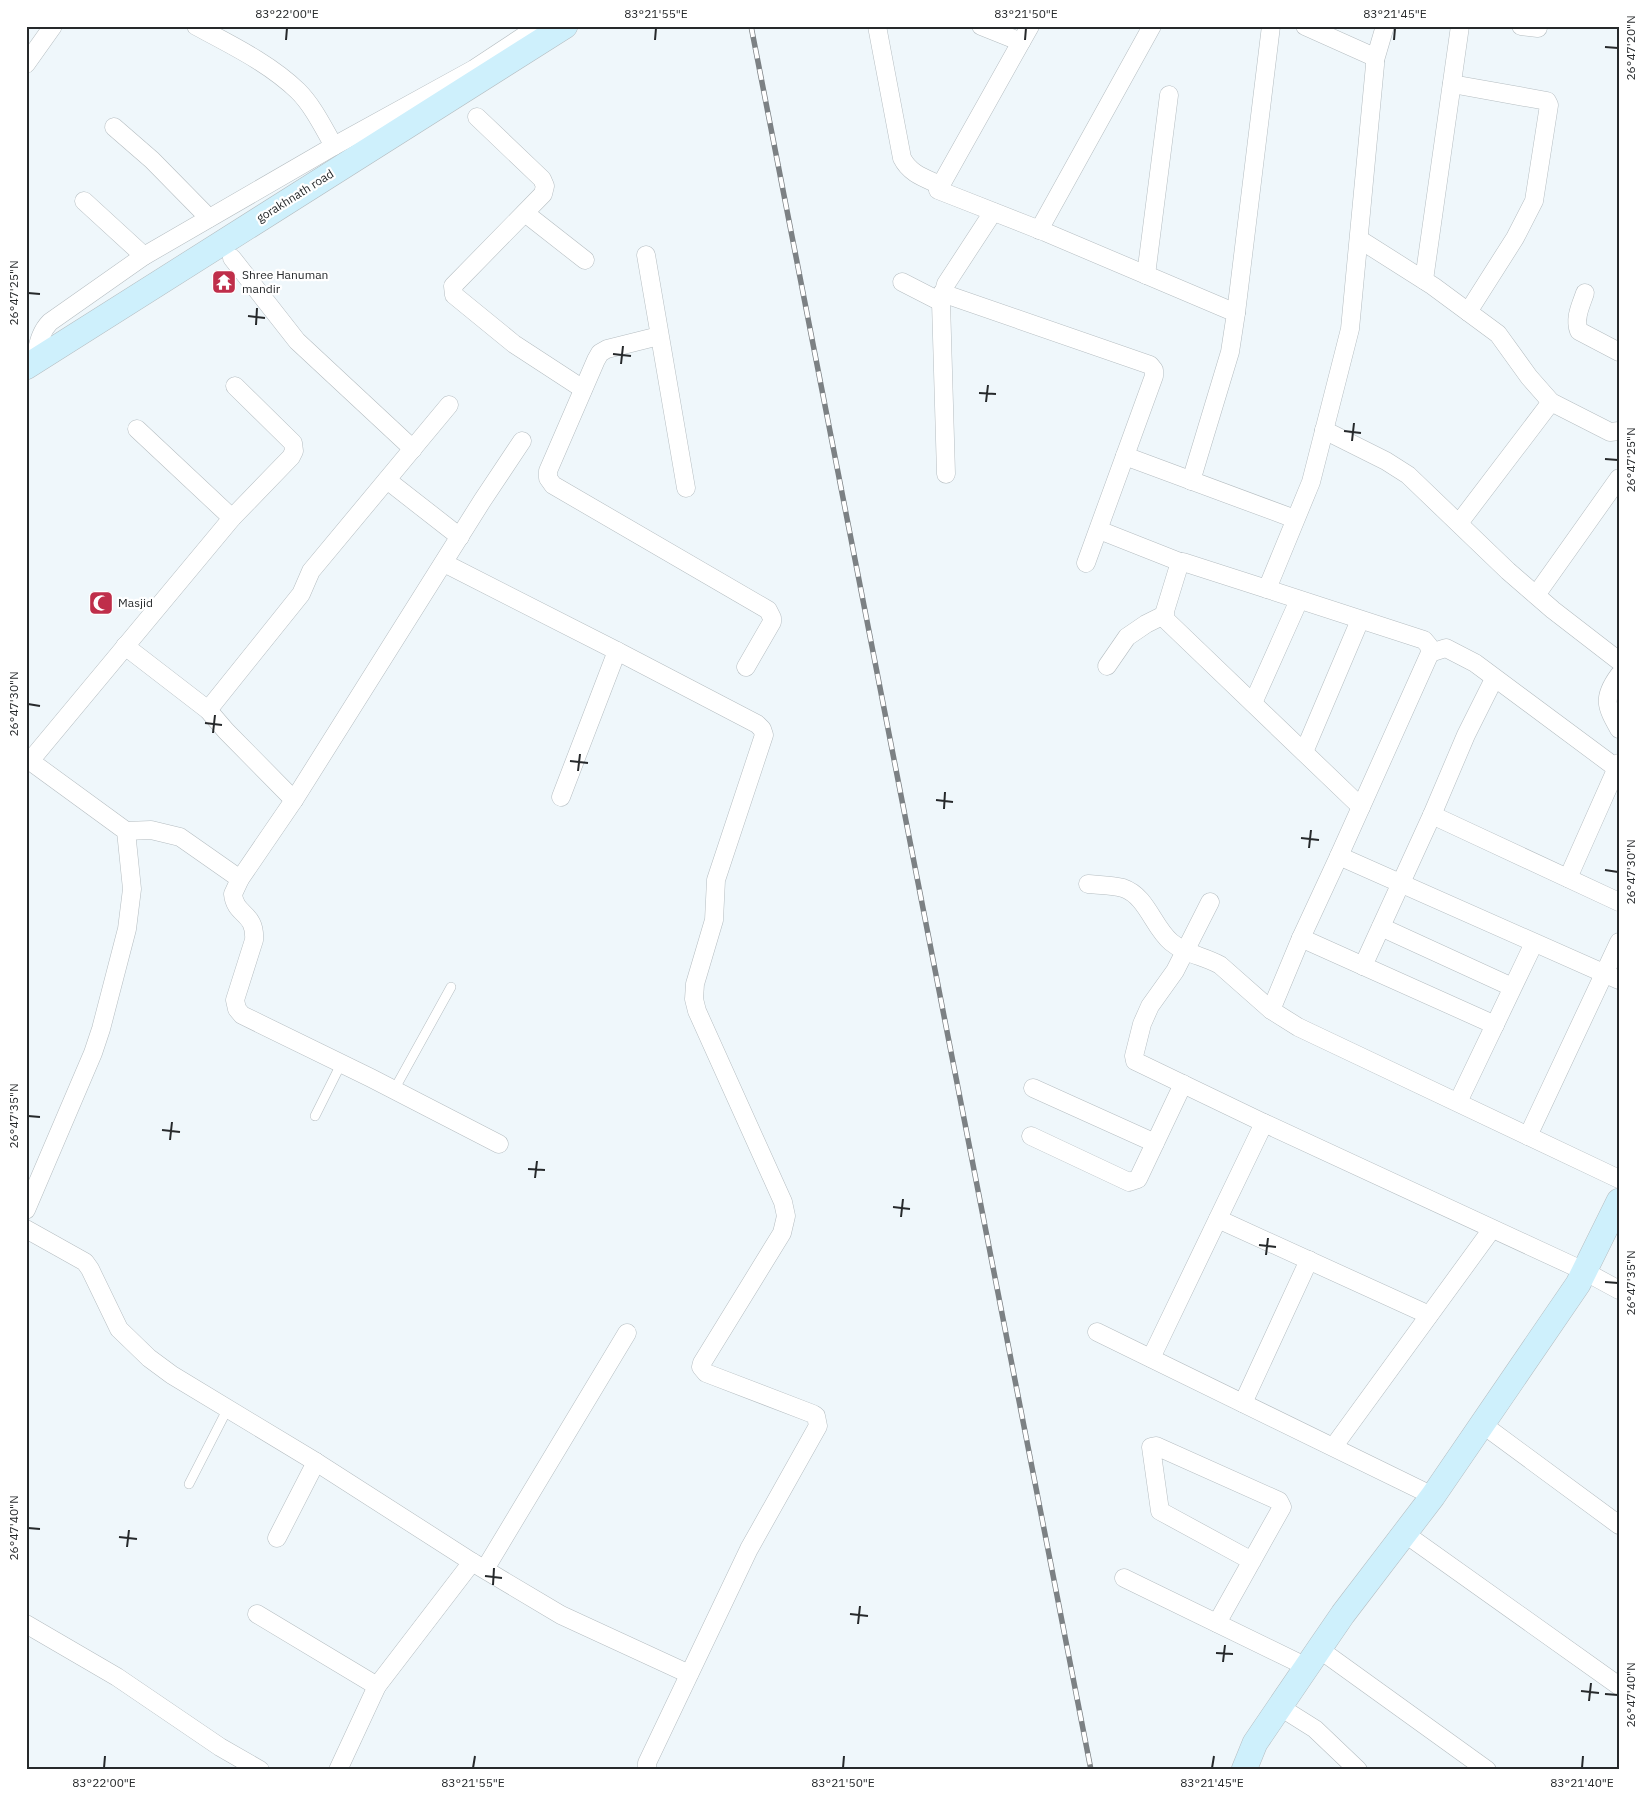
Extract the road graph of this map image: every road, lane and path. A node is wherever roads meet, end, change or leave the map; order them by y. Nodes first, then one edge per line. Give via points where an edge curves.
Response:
1 (53, 26) edge
2 (196, 26) edge
3 (539, 26) edge
4 (564, 26) edge
5 (877, 26) edge
6 (981, 26) edge
7 (1030, 26) edge
8 (1152, 26) edge
9 (1272, 26) edge
10 (1305, 26) edge
11 (1385, 26) edge
12 (1460, 26) edge
13 (1021, 42) junction
14 (1375, 60) junction
15 (26, 64) edge
16 (1452, 84) junction
17 (1169, 95) dead end
18 (477, 117) dead end
19 (114, 127) dead end
20 (334, 146) junction
21 (940, 185) junction
22 (84, 201) dead end
23 (993, 212) junction
24 (524, 213) junction
25 (209, 218) junction
26 (1039, 230) junction
27 (1358, 238) junction
28 (646, 255) dead end
29 (144, 256) junction
30 (232, 258) dead end
31 (585, 260) dead end
32 (1146, 275) junction
33 (1424, 280) junction
34 (902, 282) dead end
35 (1585, 293) dead end
36 (942, 297) junction
37 (1468, 312) junction
38 (1236, 313) junction
39 (659, 336) junction
40 (1619, 352) edge
41 (30, 364) edge
42 (234, 386) dead end
43 (583, 389) junction
44 (1551, 402) junction
45 (449, 405) dead end
46 (137, 429) dead end
47 (1324, 430) junction
48 (1619, 431) edge
49 (522, 441) dead end
50 (412, 449) junction
51 (1125, 456) junction
52 (946, 474) dead end
53 (1619, 478) edge
54 (387, 480) junction
55 (1191, 481) junction
56 (686, 488) dead end
57 (232, 518) junction
58 (1296, 519) junction
59 (1459, 523) junction
60 (1099, 530) junction
61 (460, 536) junction
62 (1180, 562) junction
63 (444, 563) junction
64 (1086, 563) dead end
65 (1267, 589) junction
66 (1536, 595) junction
67 (1299, 600) junction
68 (1164, 615) junction
69 (1360, 620) junction
70 (125, 646) junction
71 (617, 650) junction
72 (1430, 653) junction
73 (1619, 661) edge
74 (1107, 666) dead end
75 (746, 667) dead end
76 (1619, 676) edge
77 (1494, 679) junction
78 (1252, 703) junction
79 (208, 710) junction
80 (1619, 729) edge
81 (1304, 752) junction
82 (28, 760) edge
83 (1618, 767) edge
84 (560, 797) dead end
85 (294, 800) junction
86 (1361, 807) junction
87 (1432, 815) junction
88 (126, 831) junction
89 (1339, 856) junction
90 (1568, 878) junction
91 (240, 879) junction
92 (1401, 883) junction
93 (1088, 884) dead end
94 (1210, 902) dead end
95 (1619, 902) edge
96 (1381, 927) junction
97 (1301, 938) junction
98 (1534, 942) junction
99 (1619, 942) edge
100 (1186, 951) junction
101 (1363, 966) junction
102 (1611, 977) edge
103 (451, 987) dead end
104 (1512, 987) junction
105 (1271, 1010) junction
106 (1494, 1025) junction
107 (342, 1064) junction
108 (1183, 1084) junction
109 (1033, 1088) dead end
110 (394, 1090) junction
111 (1458, 1102) junction
112 (315, 1116) dead end
113 (1264, 1123) junction
114 (1031, 1136) dead end
115 (1528, 1136) junction
116 (1155, 1143) junction
117 (499, 1144) dead end
118 (1619, 1179) edge
119 (1619, 1201) edge
120 (26, 1210) edge
121 (1218, 1219) junction
122 (26, 1229) edge
123 (1492, 1229) junction
124 (1309, 1260) junction
125 (1584, 1271) junction
126 (1619, 1290) edge
127 (1430, 1314) junction
128 (1098, 1332) dead end
129 (627, 1333) dead end
130 (1151, 1358) junction
131 (1243, 1403) junction
132 (228, 1408) junction
133 (1482, 1424) junction
134 (1334, 1446) junction
135 (316, 1462) junction
136 (189, 1484) dead end
137 (1433, 1496) junction
138 (1619, 1525) edge
139 (1404, 1533) junction
140 (277, 1538) dead end
141 (1252, 1561) junction
142 (478, 1566) junction
143 (1124, 1578) dead end
144 (257, 1614) dead end
145 (1217, 1623) junction
146 (26, 1624) edge
147 (1313, 1658) junction
148 (689, 1674) junction
149 (378, 1686) junction
150 (1619, 1686) edge
151 (1280, 1707) junction
152 (260, 1770) edge
153 (338, 1770) edge
154 (647, 1770) edge
155 (1244, 1770) edge
156 (1358, 1770) edge
157 (1487, 1770) edge

1 - 15 street
2 - 20 street via 263,64 298,91
3 - 20 street via 474,69
4 - 41 street, gorakhnath road
5 - 21 street via 902,158 912,172
6 - 13 street
7 - 13 street
8 - 26 street
9 - 38 street
10 - 14 street
11 - 14 street
12 - 16 street
13 - 21 street
14 - 27 street
16 - 33 street
16 - 37 street via 1547,101 1549,105 1534,201 1515,238
17 - 32 street
18 - 24 street via 542,179 545,186 543,194
19 - 25 street
20 - 25 street
21 - 23 street via 938,190
22 - 29 street
23 - 26 street
23 - 36 street via 946,284
24 - 31 street
24 - 43 street via 453,286 452,291 454,296 514,344
25 - 29 street
26 - 32 street
27 - 33 street
27 - 47 street via 1350,330
28 - 39 street
29 - 41 street via 50,322 40,335
30 - 50 street via 297,341
32 - 38 street
33 - 37 street
34 - 36 street
35 - 40 street via 1577,317 1579,331
36 - 51 street via 1150,365 1154,376
36 - 52 street
37 - 44 street via 1498,334
38 - 55 street via 1230,352
39 - 43 street via 600,353
39 - 56 street
42 - 57 street via 293,443 294,451
43 - 75 street via 548,471 548,478 553,485 768,610 772,622
44 - 48 street via 1610,432
44 - 59 street
45 - 50 street
46 - 57 street
47 - 58 street via 1311,482
47 - 59 street via 1408,475
49 - 61 street
50 - 54 street
51 - 55 street
51 - 60 street
53 - 66 street
54 - 61 street
54 - 79 street via 310,572 301,594
55 - 58 street
57 - 70 street
58 - 65 street
59 - 66 street
60 - 62 street
60 - 64 street
61 - 63 street
62 - 65 street
62 - 68 street
63 - 71 street
63 - 85 street
65 - 67 street
66 - 73 street
67 - 69 street
67 - 78 street
68 - 74 street via 1127,636
68 - 78 street
69 - 72 street via 1424,640
69 - 81 street
70 - 79 street
70 - 82 street
71 - 84 street
71 - 148 street via 757,724 764,735 716,880 714,920 695,984 694,999 696,1011 783,1202 786,1216 782,1233 702,1367 706,1373 816,1416 818,1426 748,1550
72 - 77 street via 1446,648 1474,663
72 - 86 street
76 - 80 street via 1607,696 1607,705
77 - 83 street
77 - 87 street
78 - 81 street
79 - 85 street
81 - 86 street
82 - 88 street
83 - 90 street
85 - 91 street
86 - 89 street
87 - 90 street
87 - 92 street
88 - 91 street via 151,830 180,837
88 - 120 street via 132,888 127,929 101,1029
89 - 92 street
89 - 97 street
90 - 95 street
91 - 107 street via 233,894 234,900 253,923 255,931 235,1000 237,1009 242,1016
92 - 96 street
92 - 98 street
93 - 100 street via 1131,892 1141,900 1170,942
94 - 100 street
96 - 101 street
96 - 104 street
97 - 101 street
97 - 105 street
98 - 102 street
98 - 104 street
99 - 102 street
100 - 105 street via 1220,965
100 - 108 street via 1150,1006 1134,1059
101 - 106 street
102 - 115 street
103 - 110 lane
104 - 106 street
105 - 111 street
106 - 111 street
107 - 110 street
107 - 112 lane
108 - 113 street
108 - 116 street
109 - 116 street
110 - 117 street
111 - 115 street
113 - 121 street
113 - 123 street
114 - 116 street via 1129,1182 1138,1179
115 - 118 street
119 - 125 street
121 - 124 street
121 - 130 street
122 - 132 street via 85,1262 119,1329 149,1358
123 - 125 street
123 - 127 street
124 - 127 street
124 - 131 street
125 - 126 street
125 - 133 street
127 - 134 street
128 - 130 street
129 - 142 street
130 - 131 street
131 - 134 street
132 - 135 street
132 - 136 lane
133 - 137 street
133 - 138 street
134 - 137 street
135 - 140 street
135 - 142 street
137 - 139 street
139 - 147 street
139 - 150 street
141 - 141 street via 1282,1507 1279,1501 1156,1446 1151,1447 1160,1511
141 - 145 street
142 - 148 street via 561,1615
142 - 149 street
143 - 145 street
144 - 149 street
145 - 147 street
146 - 152 street via 117,1677 220,1747
147 - 151 street
147 - 157 street
148 - 154 street via 647,1763
149 - 153 street
151 - 155 street via 1255,1743
151 - 156 street via 1320,1734

